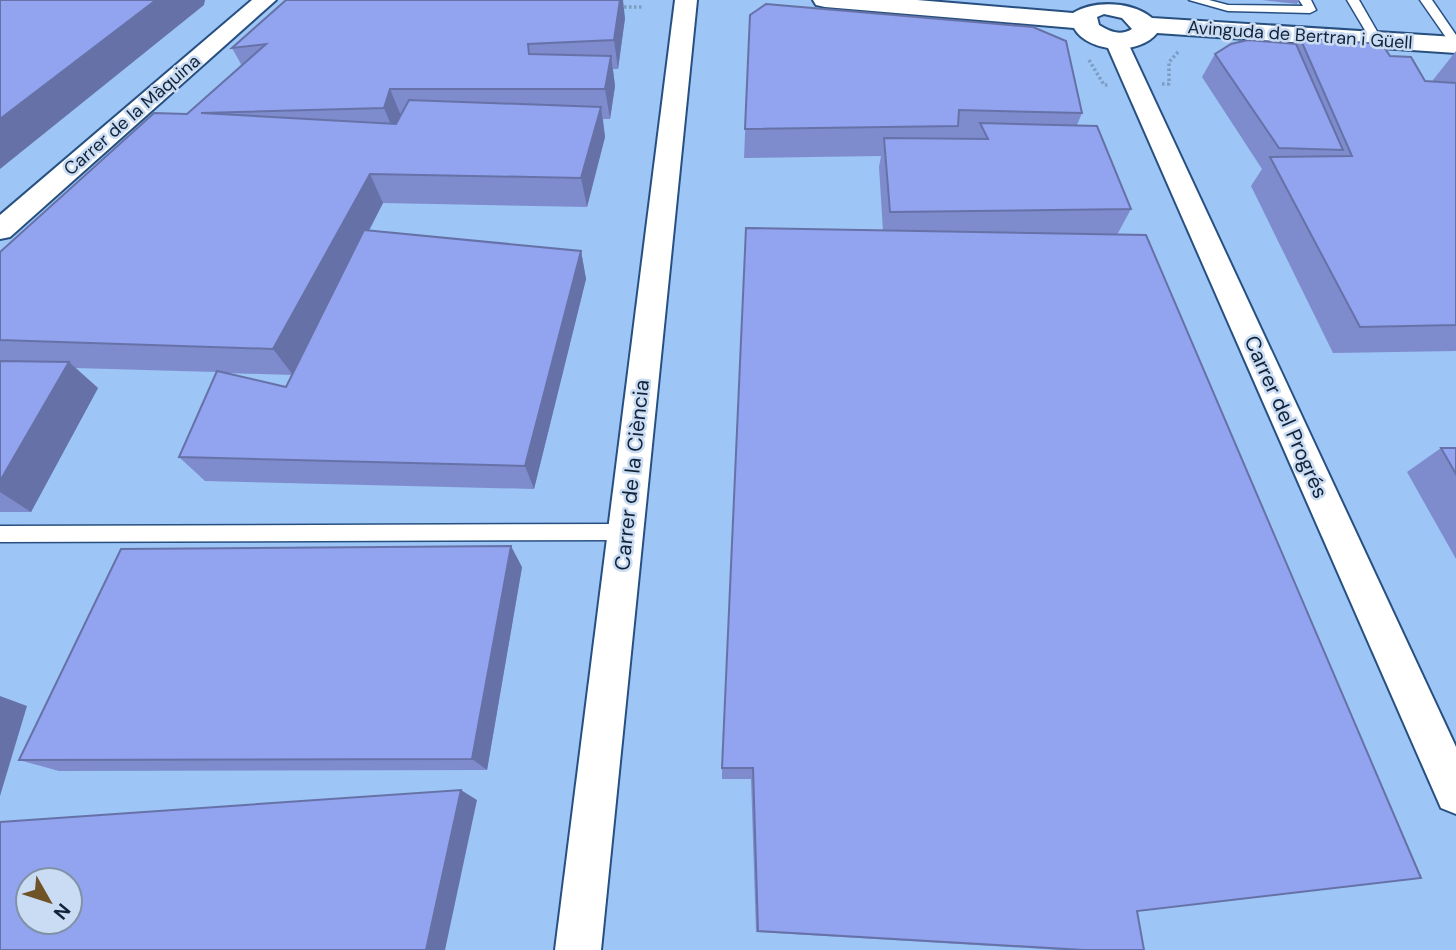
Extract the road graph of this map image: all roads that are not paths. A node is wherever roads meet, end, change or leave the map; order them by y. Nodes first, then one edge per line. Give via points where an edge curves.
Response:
1 (265, 0) edge
2 (686, 0) edge
3 (825, 0) edge
4 (1195, 0) edge
5 (1305, 0) edge
6 (1353, 0) edge
7 (1426, 0) edge
8 (1096, 9) edge
9 (1145, 25) junction
10 (1376, 40) junction
11 (1116, 41) junction
12 (1456, 45) edge
13 (0, 230) edge
14 (625, 532) junction
15 (0, 534) edge
16 (1456, 793) edge
17 (578, 950) edge

1 - 13 street, Carrer de la Màquina
2 - 14 street, Carrer de la Ciència
3 - 8 street
4 - 5 lane via 1228,8 1310,10
6 - 10 lane
7 - 12 lane
8 - 9 street via 1130,12
8 - 11 street via 1087,29
9 - 10 street, Avinguda de Bertran i Güell
9 - 11 street via 1138,38
10 - 12 street, Avinguda de Bertran i Güell
11 - 16 street, Carrer del Progrés
14 - 15 lane
14 - 17 street, Carrer de la Ciència

